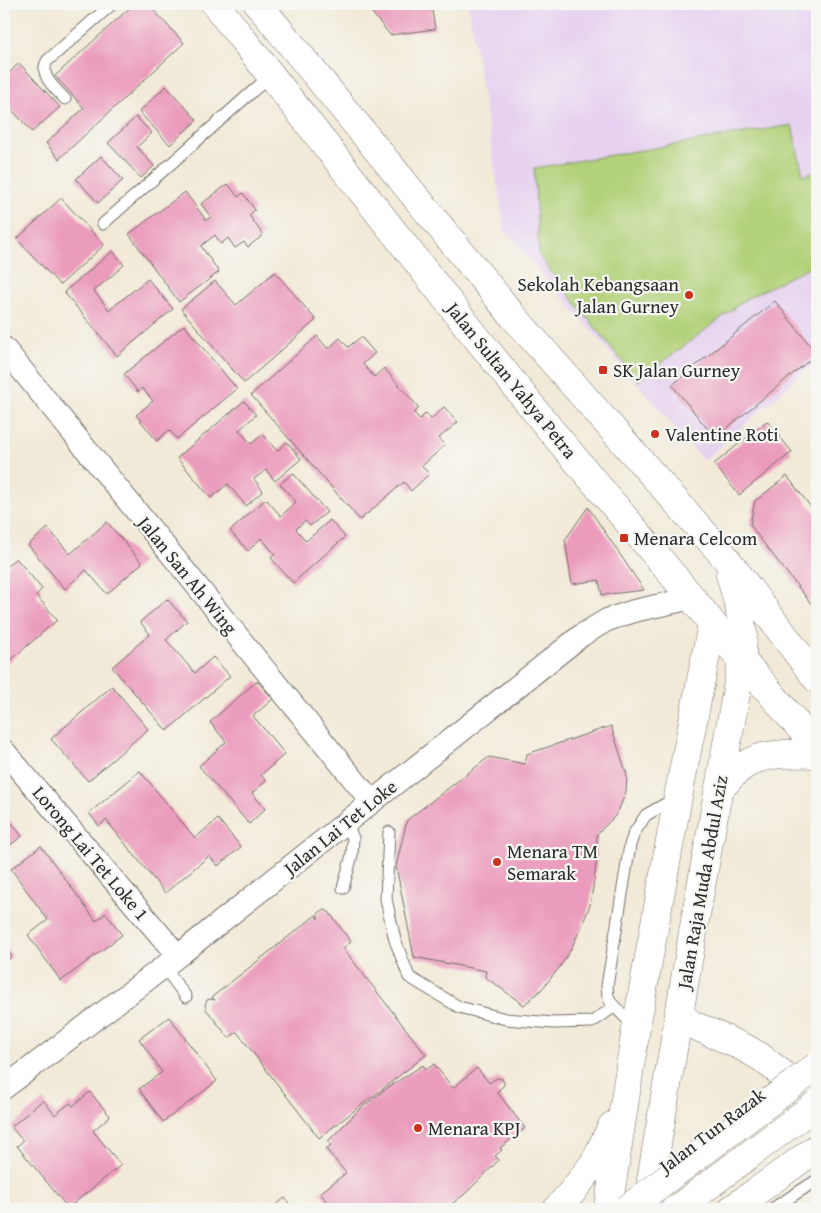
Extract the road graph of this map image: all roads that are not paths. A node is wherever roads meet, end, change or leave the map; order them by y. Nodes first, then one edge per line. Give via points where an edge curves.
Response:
1 (112, 4) edge
2 (215, 4) edge
3 (258, 4) edge
4 (271, 75) junction
5 (65, 98) dead end
6 (103, 224) dead end
7 (4, 348) edge
8 (724, 556) junction
9 (692, 598) junction
10 (712, 624) junction
11 (742, 661) junction
12 (817, 679) edge
13 (817, 748) edge
14 (4, 751) edge
15 (817, 754) edge
16 (720, 789) junction
17 (678, 797) junction
18 (372, 802) junction
19 (346, 822) junction
20 (389, 832) dead end
21 (343, 888) dead end
22 (171, 961) junction
23 (186, 997) dead end
24 (614, 1007) junction
25 (679, 1010) junction
26 (636, 1028) junction
27 (817, 1052) edge
28 (817, 1066) edge
29 (785, 1076) junction
30 (4, 1088) edge
31 (625, 1098) junction
32 (817, 1104) edge
33 (817, 1148) edge
34 (651, 1175) junction
35 (817, 1180) edge
36 (557, 1209) edge
37 (608, 1209) edge
38 (627, 1209) edge
39 (646, 1209) edge
40 (677, 1209) edge
41 (732, 1209) edge
42 (772, 1209) edge

1 - 5 lane via 44,66 45,76
2 - 4 main road, Jalan Sultan Yahya Petra
3 - 8 main road via 513,316
4 - 6 lane
4 - 9 main road, Jalan Sultan Yahya Petra via 549,428
7 - 18 street, Jalan San Ah Wing
8 - 11 main road, Jalan Raja Muda Abdul Aziz via 739,606
8 - 12 main road
9 - 10 main road, Jalan Sultan Yahya Petra
9 - 18 street, Jalan Lai Tet Loke via 607,620 582,635
10 - 11 main road, Jalan Sultan Yahya Petra
10 - 17 main road, Jalan Raja Muda Abdul Aziz
11 - 13 main road, Jalan Sultan Yahya Petra
11 - 16 main road, Jalan Raja Muda Abdul Aziz
14 - 22 street, Lorong Lai Tet Loke 1
15 - 16 main road via 786,753 764,757 745,765
16 - 25 main road, Jalan Raja Muda Abdul Aziz
17 - 24 lane via 646,815 630,845 607,986
17 - 26 main road, Jalan Raja Muda Abdul Aziz
18 - 19 street, Jalan Lai Tet Loke
19 - 21 lane via 353,838
19 - 22 street, Jalan Lai Tet Loke
20 - 24 lane via 386,899 395,940 409,976 460,1007 506,1019 592,1022
22 - 23 lane
22 - 30 street, Jalan Lai Tet Loke
24 - 26 lane
25 - 29 main road via 691,1024 743,1047
25 - 34 main road, Jalan Raja Muda Abdul Aziz
26 - 31 main road, Jalan Raja Muda Abdul Aziz
27 - 29 main road, Jalan Tun Razak
28 - 38 main road, Jalan Tun Razak, bridge
29 - 34 main road, Jalan Tun Razak
31 - 36 main road via 594,1163
31 - 37 main road, Jalan Raja Muda Abdul Aziz
32 - 40 main road, bridge
33 - 41 main road
34 - 37 main road, Jalan Tun Razak
34 - 39 main road, Jalan Raja Muda Abdul Aziz
35 - 42 lane

